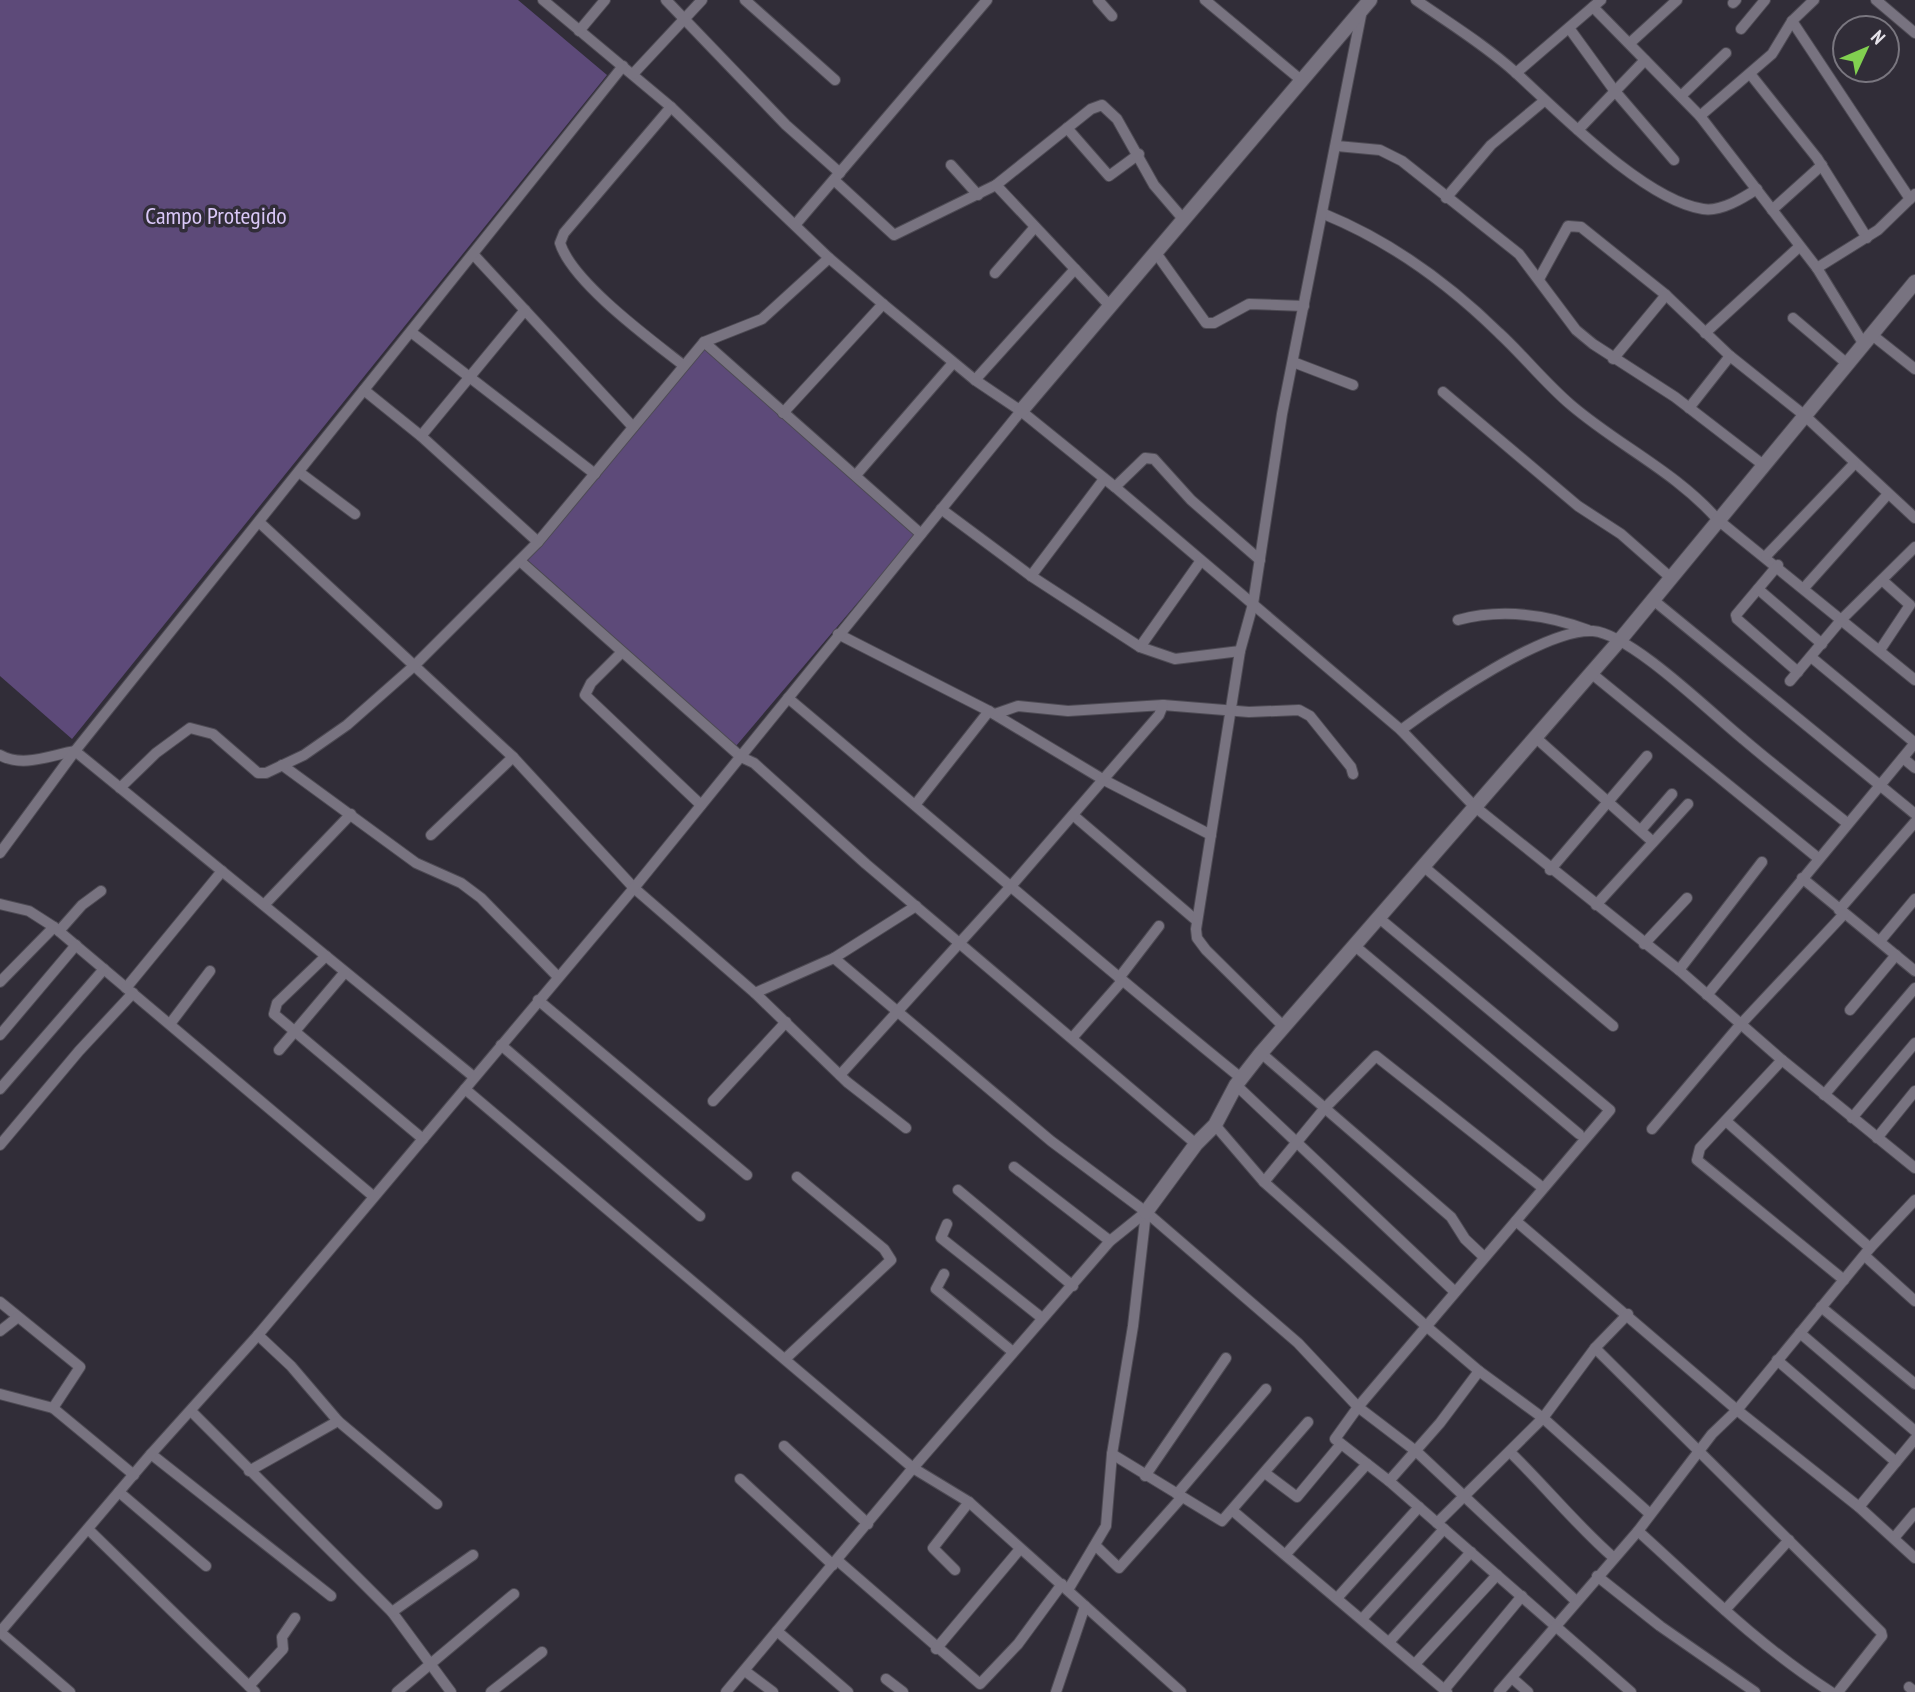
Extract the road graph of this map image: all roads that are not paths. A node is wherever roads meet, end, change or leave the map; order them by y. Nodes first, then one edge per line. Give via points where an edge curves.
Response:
1 (544, 0) edge
2 (605, 0) edge
3 (666, 0) edge
4 (702, 0) edge
5 (745, 0) edge
6 (1098, 0) edge
7 (1205, 0) edge
8 (1416, 0) edge
9 (1677, 0) edge
10 (1765, 0) edge
11 (1814, 0) edge
12 (984, 1) edge
13 (1879, 1) edge
14 (1365, 2) edge
15 (1597, 4) edge
16 (1112, 16) dead end
17 (684, 17) junction
18 (1792, 21) junction
19 (1569, 29) junction
20 (1741, 29) dead end
21 (579, 31) junction
22 (1915, 33) edge
23 (1630, 43) junction
24 (1726, 53) dead end
25 (1645, 60) junction
26 (623, 66) junction
27 (1516, 73) junction
28 (632, 74) junction
29 (1751, 75) junction
30 (835, 80) dead end
31 (1301, 80) junction
32 (1614, 90) junction
33 (1681, 96) junction
34 (1544, 101) junction
35 (671, 107) junction
36 (1700, 116) junction
37 (1067, 128) junction
38 (1578, 130) junction
39 (1336, 146) junction
40 (1139, 154) junction
41 (1674, 160) dead end
42 (951, 165) dead end
43 (1822, 165) junction
44 (837, 177) junction
45 (996, 186) junction
46 (1757, 189) junction
47 (978, 195) junction
48 (1912, 196) edge
49 (1446, 198) junction
50 (1772, 210) junction
51 (1324, 214) junction
52 (1184, 220) junction
53 (795, 225) junction
54 (1034, 227) junction
55 (1867, 238) junction
56 (1799, 247) junction
57 (1156, 253) junction
58 (473, 254) junction
59 (829, 258) junction
60 (1817, 268) junction
61 (1075, 269) junction
62 (996, 273) dead end
63 (1539, 279) junction
64 (1915, 282) edge
65 (1666, 295) junction
66 (883, 304) junction
67 (1304, 306) junction
68 (1111, 307) junction
69 (525, 310) junction
70 (1793, 318) dead end
71 (411, 332) junction
72 (1705, 333) junction
73 (1867, 338) junction
74 (704, 342) junction
75 (1730, 356) junction
76 (1613, 359) junction
77 (1293, 362) junction
78 (1846, 362) junction
79 (953, 363) junction
80 (683, 365) junction
81 (1915, 369) edge
82 (470, 377) junction
83 (975, 380) junction
84 (1353, 385) dead end
85 (364, 390) junction
86 (1443, 393) dead end
87 (1689, 408) junction
88 (1021, 411) junction
89 (783, 413) junction
90 (1804, 415) junction
91 (633, 427) junction
92 (421, 436) junction
93 (1762, 464) junction
94 (1854, 464) junction
95 (299, 472) junction
96 (595, 474) junction
97 (856, 475) junction
98 (1104, 479) junction
99 (1115, 488) junction
100 (1888, 494) junction
101 (941, 509) junction
102 (355, 514) dead end
103 (1914, 515) edge
104 (1718, 520) junction
105 (259, 522) junction
106 (921, 534) junction
107 (538, 542) junction
108 (1915, 547) edge
109 (1766, 556) junction
110 (1260, 560) junction
111 (520, 561) junction
112 (1200, 562) junction
113 (1778, 565) junction
114 (1031, 576) junction
115 (1671, 578) junction
116 (1882, 580) junction
117 (1804, 588) junction
118 (1758, 589) junction
119 (1651, 600) junction
120 (1253, 604) junction
121 (1458, 620) dead end
122 (1842, 620) junction
123 (1590, 631) junction
124 (838, 634) junction
125 (1620, 640) junction
126 (1822, 644) junction
127 (1140, 647) junction
128 (1240, 650) junction
129 (1880, 650) junction
130 (621, 653) junction
131 (1811, 657) junction
132 (415, 665) junction
133 (1798, 672) junction
134 (1591, 673) junction
135 (1915, 680) edge
136 (1790, 681) dead end
137 (788, 698) junction
138 (1163, 705) junction
139 (1233, 709) junction
140 (993, 713) junction
141 (1401, 730) junction
142 (1535, 737) junction
143 (1915, 743) edge
144 (75, 751) junction
145 (0, 755) edge
146 (1647, 756) dead end
147 (513, 757) junction
148 (741, 757) junction
149 (1903, 758) junction
150 (282, 765) junction
151 (1915, 768) edge
152 (1353, 774) dead end
153 (1104, 780) junction
154 (1879, 784) junction
155 (120, 788) junction
156 (1672, 794) dead end
157 (1608, 802) junction
158 (1688, 804) dead end
159 (701, 805) junction
160 (915, 805) junction
161 (1474, 806) junction
162 (351, 814) junction
163 (1915, 814) edge
164 (1073, 815) junction
165 (1915, 822) edge
166 (1847, 823) junction
167 (1641, 830) junction
168 (431, 835) dead end
169 (1211, 835) junction
170 (1653, 842) junction
171 (0, 853) edge
172 (1818, 858) junction
173 (1762, 862) dead end
174 (1423, 866) junction
175 (1550, 870) junction
176 (222, 871) junction
177 (1802, 878) junction
178 (1012, 885) junction
179 (634, 888) junction
180 (102, 891) dead end
181 (1687, 898) dead end
182 (1915, 899) edge
183 (0, 904) edge
184 (264, 905) junction
185 (1596, 905) junction
186 (916, 906) junction
187 (1842, 912) junction
188 (1379, 918) junction
189 (1196, 920) junction
190 (1159, 926) dead end
191 (57, 929) junction
192 (1880, 941) junction
193 (958, 942) junction
194 (1644, 944) junction
195 (76, 945) junction
196 (1355, 946) junction
197 (326, 956) junction
198 (1896, 956) junction
199 (834, 958) junction
200 (104, 969) junction
201 (1679, 970) junction
202 (210, 971) dead end
203 (1915, 971) edge
204 (345, 972) junction
205 (558, 977) junction
206 (1120, 979) junction
207 (0, 982) edge
208 (1915, 988) edge
209 (130, 991) junction
210 (755, 993) junction
211 (1707, 995) junction
212 (538, 1000) junction
213 (898, 1010) junction
214 (1850, 1010) dead end
215 (786, 1022) junction
216 (170, 1024) junction
217 (1740, 1025) junction
218 (1613, 1026) dead end
219 (1284, 1027) junction
220 (295, 1033) junction
221 (0, 1035) edge
222 (1073, 1037) junction
223 (1915, 1043) edge
224 (501, 1045) junction
225 (279, 1049) dead end
226 (1261, 1053) junction
227 (1782, 1060) junction
228 (840, 1075) junction
229 (474, 1077) junction
230 (1239, 1082) junction
231 (0, 1089) edge
232 (465, 1090) junction
233 (1915, 1091) edge
234 (1824, 1095) junction
235 (713, 1101) dead end
236 (1324, 1109) junction
237 (1852, 1118) junction
238 (1726, 1121) junction
239 (1215, 1125) junction
240 (905, 1128) dead end
241 (1652, 1129) dead end
242 (1579, 1134) dead end
243 (1877, 1138) junction
244 (423, 1139) junction
245 (1295, 1141) junction
246 (1196, 1144) junction
247 (0, 1145) edge
248 (1014, 1167) dead end
249 (1915, 1168) edge
250 (747, 1175) dead end
251 (797, 1177) dead end
252 (1264, 1182) junction
253 (1543, 1188) junction
254 (958, 1190) dead end
255 (373, 1196) junction
256 (1915, 1200) edge
257 (1146, 1212) junction
258 (700, 1216) dead end
259 (1516, 1221) junction
260 (947, 1224) dead end
261 (1110, 1241) junction
262 (1868, 1252) junction
263 (1484, 1257) junction
264 (944, 1274) dead end
265 (1844, 1280) junction
266 (1073, 1286) junction
267 (1455, 1292) junction
268 (1915, 1301) edge
269 (0, 1302) edge
270 (1821, 1307) junction
271 (1628, 1314) junction
272 (18, 1317) junction
273 (1042, 1318) junction
274 (1426, 1326) junction
275 (0, 1331) edge
276 (1800, 1333) junction
277 (258, 1335) junction
278 (1595, 1348) junction
279 (1013, 1352) junction
280 (1226, 1358) dead end
281 (785, 1359) junction
282 (1777, 1360) junction
283 (1479, 1371) junction
284 (1915, 1384) edge
285 (1266, 1389) dead end
286 (0, 1394) edge
287 (1358, 1407) junction
288 (53, 1408) junction
289 (1737, 1410) junction
290 (191, 1411) junction
291 (1543, 1418) junction
292 (338, 1421) junction
293 (1308, 1422) dead end
294 (1915, 1431) edge
295 (1915, 1439) edge
296 (1340, 1444) junction
297 (784, 1446) dead end
298 (1700, 1449) junction
299 (1417, 1451) junction
300 (1510, 1452) junction
301 (151, 1454) junction
302 (1112, 1454) junction
303 (1896, 1462) junction
304 (1367, 1464) junction
305 (913, 1468) junction
306 (249, 1471) junction
307 (1265, 1473) junction
308 (134, 1475) junction
309 (1145, 1476) junction
310 (740, 1479) dead end
311 (1389, 1481) junction
312 (119, 1492) junction
313 (1180, 1495) junction
314 (1463, 1495) junction
315 (969, 1502) junction
316 (436, 1504) dead end
317 (1419, 1507) junction
318 (1859, 1507) junction
319 (1233, 1511) junction
320 (1915, 1513) edge
321 (1650, 1514) junction
322 (869, 1524) junction
323 (1441, 1526) junction
324 (88, 1529) junction
325 (1638, 1531) junction
326 (1894, 1538) junction
327 (1789, 1540) junction
328 (1096, 1546) junction
329 (1020, 1549) junction
330 (1471, 1552) junction
331 (1286, 1554) junction
332 (472, 1555) dead end
333 (1614, 1558) junction
334 (1915, 1558) edge
335 (835, 1562) junction
336 (206, 1566) dead end
337 (955, 1570) dead end
338 (1497, 1575) junction
339 (1597, 1576) junction
340 (1065, 1587) junction
341 (514, 1594) dead end
342 (331, 1596) dead end
343 (1522, 1596) junction
344 (1338, 1597) junction
345 (1576, 1601) junction
346 (1086, 1606) junction
347 (1724, 1610) junction
348 (392, 1612) junction
349 (295, 1618) dead end
350 (1363, 1619) junction
351 (1557, 1625) junction
352 (777, 1631) junction
353 (0, 1632) edge
354 (1390, 1641) junction
355 (936, 1649) junction
356 (542, 1652) dead end
357 (429, 1662) junction
358 (1415, 1664) junction
359 (745, 1671) junction
360 (1512, 1678) junction
361 (886, 1679) dead end
362 (977, 1683) junction
363 (252, 1689) edge
364 (1445, 1691) edge
365 (70, 1692) edge
366 (397, 1692) edge
367 (451, 1692) edge
368 (491, 1692) edge
369 (726, 1692) edge
370 (773, 1692) edge
371 (848, 1692) edge
372 (903, 1692) edge
373 (969, 1692) edge
374 (1056, 1692) edge
375 (1181, 1692) edge
376 (1499, 1692) edge
377 (1528, 1692) edge
378 (1631, 1692) edge
379 (1755, 1692) edge
380 (1832, 1692) edge
381 (1838, 1692) edge

1 - 21 street
2 - 21 street
3 - 17 street
4 - 17 street
5 - 30 street
6 - 16 street
7 - 31 street
8 - 27 street
9 - 23 street
10 - 20 street
11 - 18 street
12 - 44 street
13 - 22 street
14 - 31 street
14 - 39 street
15 - 19 street
15 - 23 street
17 - 28 street
17 - 44 street
18 - 29 street via 1772,54
18 - 48 street
19 - 27 street
19 - 32 street
21 - 26 street
23 - 25 street
24 - 33 street
25 - 32 street
25 - 33 street
26 - 28 street
26 - 58 street
27 - 34 street
28 - 35 street
29 - 36 street
29 - 43 street
31 - 52 street
32 - 38 street
32 - 41 street
33 - 36 street
34 - 38 street
34 - 49 street via 1492,145
35 - 53 street
35 - 80 street via 560,243 586,281
36 - 46 street
37 - 40 street via 1109,176
37 - 40 street via 1102,105
37 - 45 street
38 - 46 street via 1628,170 1692,206 1718,208
39 - 49 street via 1390,154
39 - 51 street
40 - 52 street via 1154,185
42 - 47 street
43 - 50 street
43 - 55 street
44 - 47 street via 894,235
44 - 53 street
45 - 47 street
45 - 54 street
46 - 50 street
48 - 55 street
49 - 63 street via 1519,254
50 - 56 street
51 - 67 street
51 - 104 street via 1364,230 1413,259 1499,332 1571,405 1667,472
52 - 57 street
53 - 59 street
54 - 61 street
54 - 62 street
55 - 60 street
56 - 60 street
56 - 72 street
57 - 67 street via 1206,323 1249,304
57 - 68 street
58 - 69 street
58 - 71 street
59 - 66 street
59 - 74 street via 762,319
60 - 73 street
61 - 68 street
61 - 83 street
63 - 65 street via 1568,226 1574,224
63 - 76 street via 1576,330
64 - 73 street
65 - 72 street
65 - 76 street
66 - 79 street
66 - 89 street
67 - 77 street
68 - 88 street
69 - 82 street
69 - 91 street
70 - 78 street
71 - 82 street
71 - 85 street
72 - 75 street
73 - 78 street
73 - 81 street
74 - 80 street
74 - 89 street
75 - 87 street
75 - 90 street
76 - 87 street
77 - 84 street
77 - 110 street
78 - 90 street
79 - 83 street
79 - 97 street
80 - 91 street
82 - 92 street
82 - 96 street
83 - 88 street
85 - 92 street
85 - 95 street
86 - 115 street
87 - 93 street
88 - 98 street
88 - 101 street
89 - 97 street
90 - 93 street
90 - 94 street
91 - 96 street
92 - 107 street
93 - 104 street
94 - 100 street
94 - 109 street
95 - 102 street
95 - 105 street
96 - 107 street
97 - 106 street
98 - 99 street
98 - 114 street
99 - 110 street via 1145,458 1154,459 1191,500
99 - 112 street
100 - 103 street
100 - 117 street
101 - 106 street
101 - 114 street
104 - 109 street
104 - 115 street
105 - 132 street
105 - 144 street
106 - 124 street
107 - 111 street
108 - 116 street
109 - 113 street
110 - 120 street
111 - 130 street
111 - 132 street
112 - 120 street
112 - 127 street
113 - 117 street
113 - 118 street
114 - 127 street
115 - 119 street
116 - 122 street
116 - 129 street via 1910,605
117 - 122 street
118 - 126 street
118 - 133 street via 1737,619
119 - 125 street
119 - 154 street
120 - 128 street
120 - 141 street
121 - 123 street via 1489,613 1521,614 1559,619
122 - 126 street
122 - 129 street
123 - 125 street
123 - 141 street via 1550,642 1475,679
124 - 137 street
124 - 140 street
125 - 134 street
125 - 166 street
126 - 131 street
127 - 128 street via 1175,659
128 - 139 street
129 - 135 street
130 - 148 street
130 - 159 street via 586,688 585,695
131 - 133 street
131 - 143 street
132 - 147 street
132 - 150 street via 347,725
133 - 136 street
134 - 142 street
134 - 172 street
137 - 148 street
137 - 160 street
138 - 139 street
138 - 140 street via 1068,712 1018,706
138 - 153 street
139 - 152 street via 1303,711
139 - 169 street
140 - 153 street
140 - 160 street
141 - 161 street
142 - 157 street
142 - 161 street
143 - 149 street
144 - 145 street via 29,761
144 - 155 street
144 - 171 street
146 - 157 street
147 - 168 street
147 - 179 street
148 - 159 street
148 - 186 street via 761,769
149 - 151 street
149 - 154 street
150 - 155 street via 258,773 213,734 190,728
150 - 162 street
153 - 164 street
153 - 169 street
154 - 163 street
154 - 166 street
155 - 176 street
156 - 167 street
157 - 167 street
157 - 175 street
158 - 170 street
159 - 179 street
160 - 178 street
161 - 174 street
161 - 175 street
162 - 184 street
162 - 205 street via 415,863 461,883
164 - 178 street
164 - 189 street
165 - 187 street
166 - 172 street
167 - 170 street
169 - 189 street
170 - 185 street
172 - 177 street
173 - 201 street
174 - 188 street
174 - 218 street
175 - 185 street
176 - 184 street
176 - 209 street
177 - 187 street
177 - 211 street
178 - 193 street
178 - 206 street
179 - 205 street
179 - 210 street
180 - 191 street
181 - 194 street
182 - 192 street
183 - 191 street via 29,911
184 - 197 street
185 - 194 street
186 - 193 street
186 - 199 street
187 - 192 street
187 - 217 street
188 - 196 street
188 - 253 street via 1610,1110
189 - 219 street via 1197,939 1206,950
190 - 206 street
191 - 195 street
191 - 207 street
192 - 198 street
193 - 213 street
193 - 222 street
194 - 201 street
195 - 200 street
195 - 221 street
196 - 219 street
196 - 242 street
197 - 204 street
197 - 220 street via 274,1006 274,1014
198 - 203 street
198 - 214 street
199 - 210 street
199 - 213 street
200 - 209 street
200 - 231 street
201 - 211 street
202 - 216 street
204 - 220 street
204 - 229 street
205 - 212 street
206 - 222 street
206 - 230 street
208 - 234 street
209 - 216 street
209 - 247 street
210 - 215 street
211 - 217 street
212 - 224 street
212 - 250 street
213 - 228 street
213 - 257 street via 1051,1141
215 - 228 street
215 - 235 street
216 - 255 street
217 - 227 street
217 - 241 street
219 - 226 street
220 - 225 street
220 - 244 street
222 - 246 street
223 - 237 street
224 - 229 street
224 - 258 street
226 - 230 street
226 - 236 street
227 - 234 street
227 - 238 street
228 - 240 street
229 - 232 street
230 - 239 street
230 - 245 street
232 - 244 street
232 - 281 street
233 - 243 street
234 - 237 street
236 - 245 street
236 - 253 street via 1376,1056
236 - 263 street via 1451,1217
237 - 243 street
238 - 262 street
238 - 265 street via 1700,1148 1698,1160
239 - 246 street
239 - 252 street
243 - 249 street
244 - 255 street
245 - 252 street
245 - 267 street
246 - 257 street
248 - 261 street
251 - 281 street via 849,1218 891,1260
252 - 274 street
253 - 259 street
254 - 266 street
255 - 277 street
256 - 262 street
257 - 261 street
257 - 287 street via 1298,1343
257 - 302 street
259 - 263 street
259 - 271 street
260 - 273 street via 941,1238
261 - 266 street
262 - 265 street
262 - 268 street
263 - 267 street
264 - 279 street via 936,1289
265 - 270 street
266 - 273 street
267 - 274 street
269 - 272 street
270 - 276 street
270 - 284 street
271 - 278 street
271 - 289 street
272 - 275 street
272 - 288 street via 80,1367
273 - 279 street
274 - 283 street
274 - 287 street
276 - 282 street
276 - 294 street
277 - 290 street
277 - 292 street
278 - 291 street
278 - 298 street
279 - 305 street
280 - 309 street
281 - 305 street
282 - 289 street
282 - 303 street
283 - 291 street
283 - 299 street
285 - 313 street
286 - 288 street
287 - 296 street via 1336,1436
287 - 299 street
288 - 308 street
289 - 298 street
289 - 318 street
290 - 301 street
290 - 306 street
291 - 300 street
291 - 321 street
292 - 306 street
292 - 316 street
293 - 307 street
295 - 303 street
296 - 304 street
296 - 307 street via 1297,1497
297 - 322 street
298 - 321 street
298 - 327 street
299 - 311 street
299 - 314 street
300 - 314 street
300 - 333 street
301 - 308 street
301 - 342 street
302 - 309 street
302 - 328 street via 1106,1525
303 - 318 street
304 - 311 street
304 - 331 street
305 - 315 street
305 - 322 street
306 - 348 street
307 - 319 street
308 - 312 street
309 - 313 street
310 - 335 street
311 - 317 street
312 - 324 street
312 - 336 street
313 - 319 street via 1217,1520
313 - 328 street via 1119,1568
314 - 323 street
314 - 345 street
315 - 329 street
315 - 337 street via 933,1548
317 - 323 street
317 - 344 street
318 - 326 street
319 - 331 street
320 - 326 street
321 - 325 street
322 - 335 street
323 - 330 street
323 - 350 street
324 - 353 street
324 - 363 street
325 - 333 street
325 - 347 street
326 - 334 street
327 - 347 street
327 - 381 street via 1881,1632
328 - 340 street
329 - 340 street
329 - 355 street
330 - 338 street
330 - 354 street
331 - 344 street
332 - 348 street
333 - 339 street
335 - 352 street
335 - 355 street
338 - 343 street
338 - 358 street
339 - 345 street
339 - 379 street
340 - 346 street
340 - 362 street via 984,1684
341 - 357 street
343 - 351 street
343 - 364 street
344 - 350 street
345 - 351 street
346 - 374 street
346 - 375 street
347 - 380 street via 1798,1671
348 - 357 street
349 - 363 street via 282,1637 283,1650
350 - 354 street
351 - 360 street
351 - 378 street
352 - 359 street
352 - 371 street
353 - 365 street
354 - 358 street
355 - 362 street
356 - 368 street
357 - 366 street
357 - 367 street
358 - 364 street
359 - 369 street
359 - 370 street
360 - 376 street
360 - 377 street
361 - 372 street
362 - 373 street

